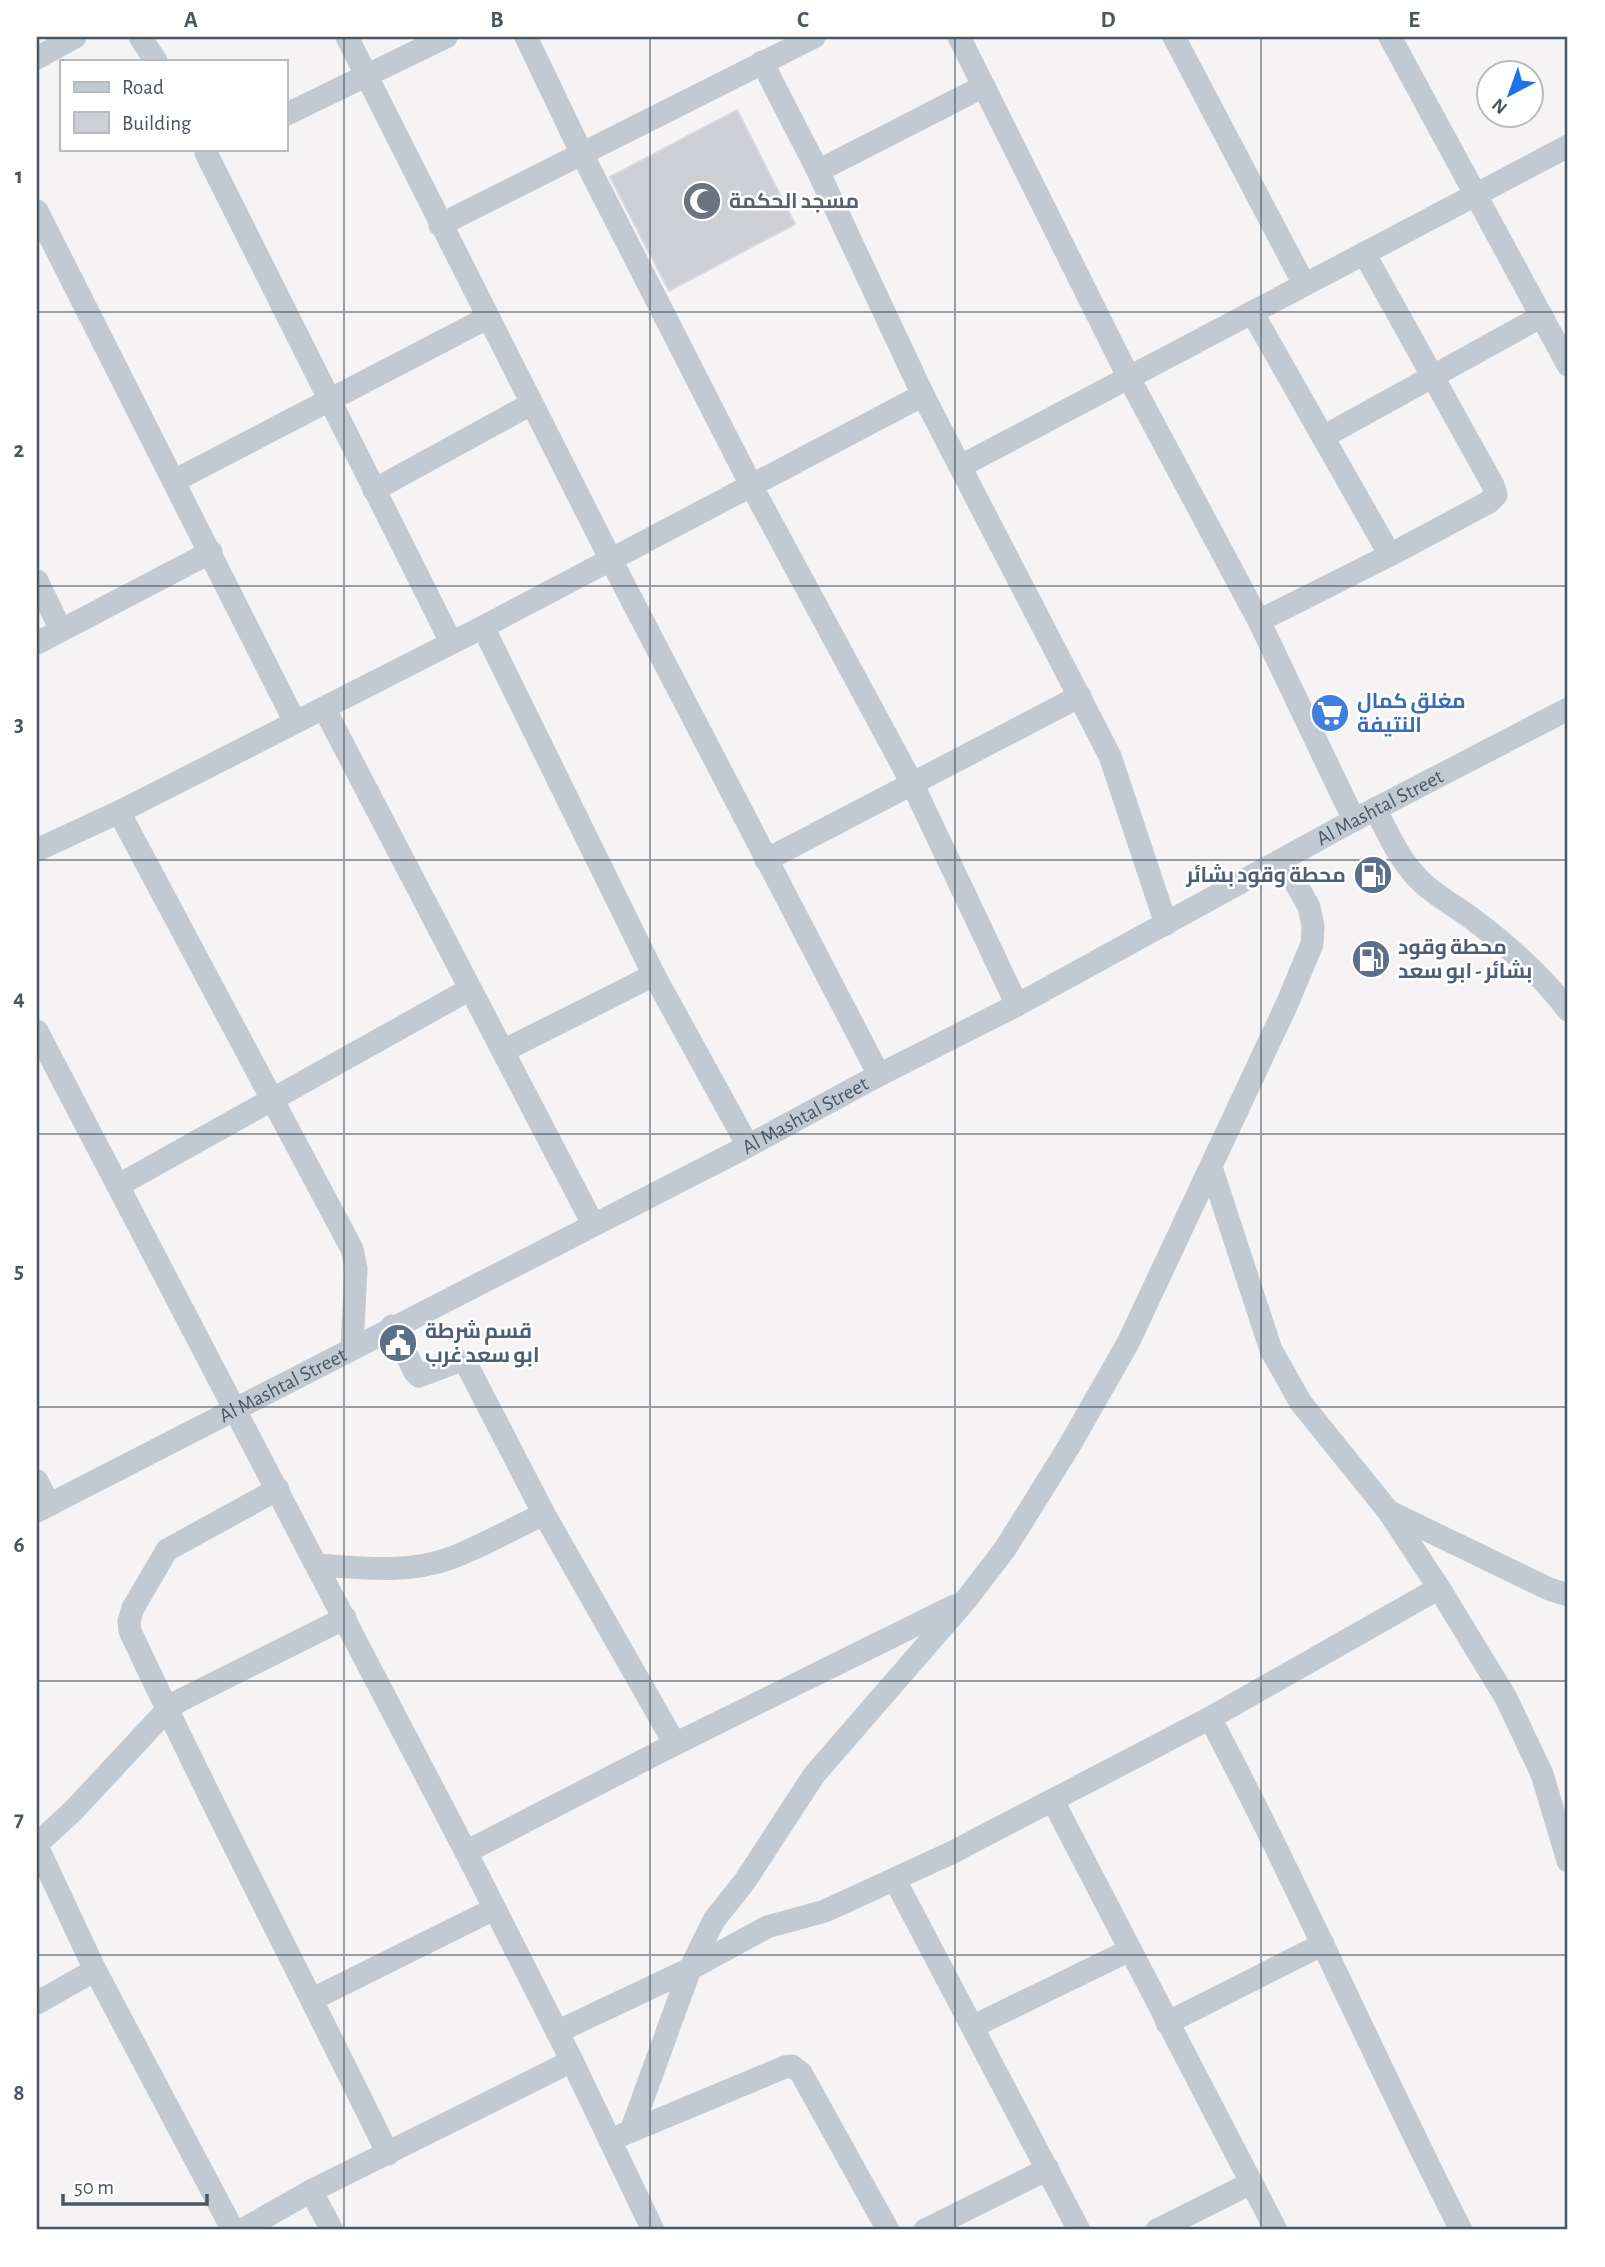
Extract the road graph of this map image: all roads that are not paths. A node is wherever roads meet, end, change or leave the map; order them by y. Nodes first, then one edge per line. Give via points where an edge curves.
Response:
1 (75, 37) edge
2 (140, 37) edge
3 (347, 37) edge
4 (446, 37) edge
5 (526, 37) edge
6 (813, 37) edge
7 (959, 37) edge
8 (1174, 37) edge
9 (1390, 37) edge
10 (37, 58) edge
11 (155, 60) edge
12 (762, 62) junction
13 (365, 75) junction
14 (984, 86) junction
15 (287, 114) edge
16 (1568, 146) edge
17 (208, 150) edge
18 (582, 154) junction
19 (818, 171) junction
20 (1476, 194) junction
21 (37, 211) edge
22 (440, 225) junction
23 (1364, 253) junction
24 (1304, 284) junction
25 (1252, 312) junction
26 (1542, 316) junction
27 (487, 318) junction
28 (1568, 365) edge
29 (1432, 377) junction
30 (1129, 378) junction
31 (923, 395) junction
32 (329, 400) junction
33 (531, 404) junction
34 (1323, 437) junction
35 (961, 466) junction
36 (174, 481) junction
37 (751, 485) junction
38 (374, 490) junction
39 (211, 552) junction
40 (1390, 555) junction
41 (611, 560) junction
42 (37, 581) edge
43 (1259, 621) junction
44 (483, 627) junction
45 (61, 630) junction
46 (451, 642) junction
47 (37, 643) edge
48 (1080, 696) junction
49 (324, 708) junction
50 (1568, 709) edge
51 (296, 722) junction
52 (912, 783) junction
53 (1375, 809) junction
54 (120, 812) junction
55 (1354, 820) junction
56 (37, 850) edge
57 (765, 860) junction
58 (1283, 860) junction
59 (1166, 924) junction
60 (654, 975) junction
61 (470, 989) junction
62 (1017, 1004) junction
63 (1568, 1010) edge
64 (37, 1031) edge
65 (503, 1051) junction
66 (879, 1075) junction
67 (274, 1098) junction
68 (748, 1146) junction
69 (1211, 1167) junction
70 (119, 1185) junction
71 (593, 1224) junction
72 (392, 1326) junction
73 (352, 1348) junction
74 (233, 1408) junction
75 (37, 1481) edge
76 (278, 1489) junction
77 (43, 1508) edge
78 (1390, 1512) junction
79 (544, 1514) junction
80 (317, 1565) junction
81 (1439, 1588) junction
82 (1568, 1595) edge
83 (965, 1601) junction
84 (345, 1618) junction
85 (167, 1710) junction
86 (1210, 1718) junction
87 (674, 1744) junction
88 (1053, 1801) junction
89 (37, 1845) edge
90 (466, 1852) junction
91 (1568, 1861) edge
92 (895, 1880) junction
93 (494, 1909) junction
94 (1322, 1944) junction
95 (1130, 1950) junction
96 (690, 1969) junction
97 (95, 1970) junction
98 (313, 1999) junction
99 (37, 2003) edge
100 (1167, 2023) junction
101 (974, 2026) junction
102 (557, 2032) junction
103 (572, 2061) junction
104 (631, 2132) junction
105 (609, 2141) junction
106 (388, 2154) junction
107 (1048, 2169) junction
108 (1251, 2183) junction
109 (311, 2191) junction
110 (233, 2230) edge
111 (242, 2230) edge
112 (332, 2230) edge
113 (653, 2230) edge
114 (888, 2230) edge
115 (925, 2230) edge
116 (1079, 2230) edge
117 (1157, 2230) edge
118 (1276, 2230) edge
119 (1461, 2230) edge

1 - 10 street
2 - 11 street
3 - 13 street
4 - 13 street
5 - 18 street
6 - 12 street
7 - 14 street
8 - 24 street
9 - 20 street
12 - 18 street
12 - 19 street
13 - 15 street
13 - 22 street
14 - 19 street
14 - 30 street
16 - 20 street
17 - 32 street
18 - 22 street
18 - 37 street
19 - 31 street
20 - 23 street
20 - 26 street
21 - 36 street
22 - 27 street
23 - 24 street
23 - 29 street
24 - 25 street
25 - 30 street
25 - 34 street
26 - 28 street
26 - 29 street
27 - 32 street
27 - 33 street
29 - 34 street
29 - 40 street via 1496,495
30 - 35 street
30 - 43 street
31 - 35 street
31 - 37 street
32 - 36 street
32 - 38 street
33 - 38 street
33 - 41 street
34 - 40 street
35 - 48 street
36 - 39 street
37 - 41 street
37 - 52 street
38 - 46 street
39 - 45 street
39 - 51 street
40 - 43 street
41 - 44 street
41 - 57 street
42 - 45 street
43 - 55 street
44 - 46 street
44 - 60 street
45 - 47 street
46 - 49 street
48 - 52 street
48 - 59 street via 1110,756
49 - 51 street
49 - 61 street
50 - 53 street, Al Mashtal Street
51 - 54 street
52 - 57 street
52 - 62 street
53 - 55 street, Al Mashtal Street
53 - 63 street via 1414,875 1476,922 1542,980
54 - 56 street
54 - 67 street
55 - 58 street, Al Mashtal Street
57 - 66 street
58 - 59 street, Al Mashtal Street
58 - 69 street via 1309,907 1312,944
59 - 62 street, Al Mashtal Street
60 - 65 street
60 - 68 street
61 - 65 street
61 - 67 street
62 - 66 street, Al Mashtal Street
64 - 70 street
65 - 71 street
66 - 68 street, Al Mashtal Street
67 - 70 street
67 - 73 street via 352,1249 356,1268
68 - 71 street, Al Mashtal Street
69 - 78 street via 1271,1350 1301,1403
69 - 83 street via 1128,1343 1005,1549
70 - 74 street
71 - 72 street, Al Mashtal Street
72 - 73 street, Al Mashtal Street
72 - 79 street via 419,1376 459,1361 465,1363
73 - 74 street, Al Mashtal Street
74 - 76 street
74 - 77 street, Al Mashtal Street
75 - 77 street
76 - 80 street
76 - 85 street via 167,1550 133,1608 130,1631
78 - 81 street
78 - 82 street
79 - 80 street via 450,1558 424,1565 379,1569
79 - 87 street
80 - 84 street
81 - 86 street
81 - 91 street via 1506,1698 1542,1774
83 - 87 street
83 - 96 street via 814,1775 714,1920
84 - 85 street
84 - 90 street
85 - 89 street
85 - 98 street
86 - 88 street
86 - 94 street
87 - 90 street
88 - 92 street
88 - 95 street
89 - 97 street
90 - 93 street
92 - 96 street via 825,1911 766,1927
92 - 101 street
93 - 98 street
93 - 102 street
94 - 100 street
94 - 119 street
95 - 100 street
95 - 101 street
96 - 102 street
96 - 104 street
97 - 99 street
97 - 110 street
98 - 106 street
100 - 108 street
101 - 107 street
102 - 103 street
103 - 105 street
103 - 106 street
104 - 105 street
104 - 114 street via 792,2066 801,2073
105 - 113 street
106 - 109 street
107 - 115 street
107 - 116 street
108 - 117 street
108 - 118 street
109 - 111 street
109 - 112 street

